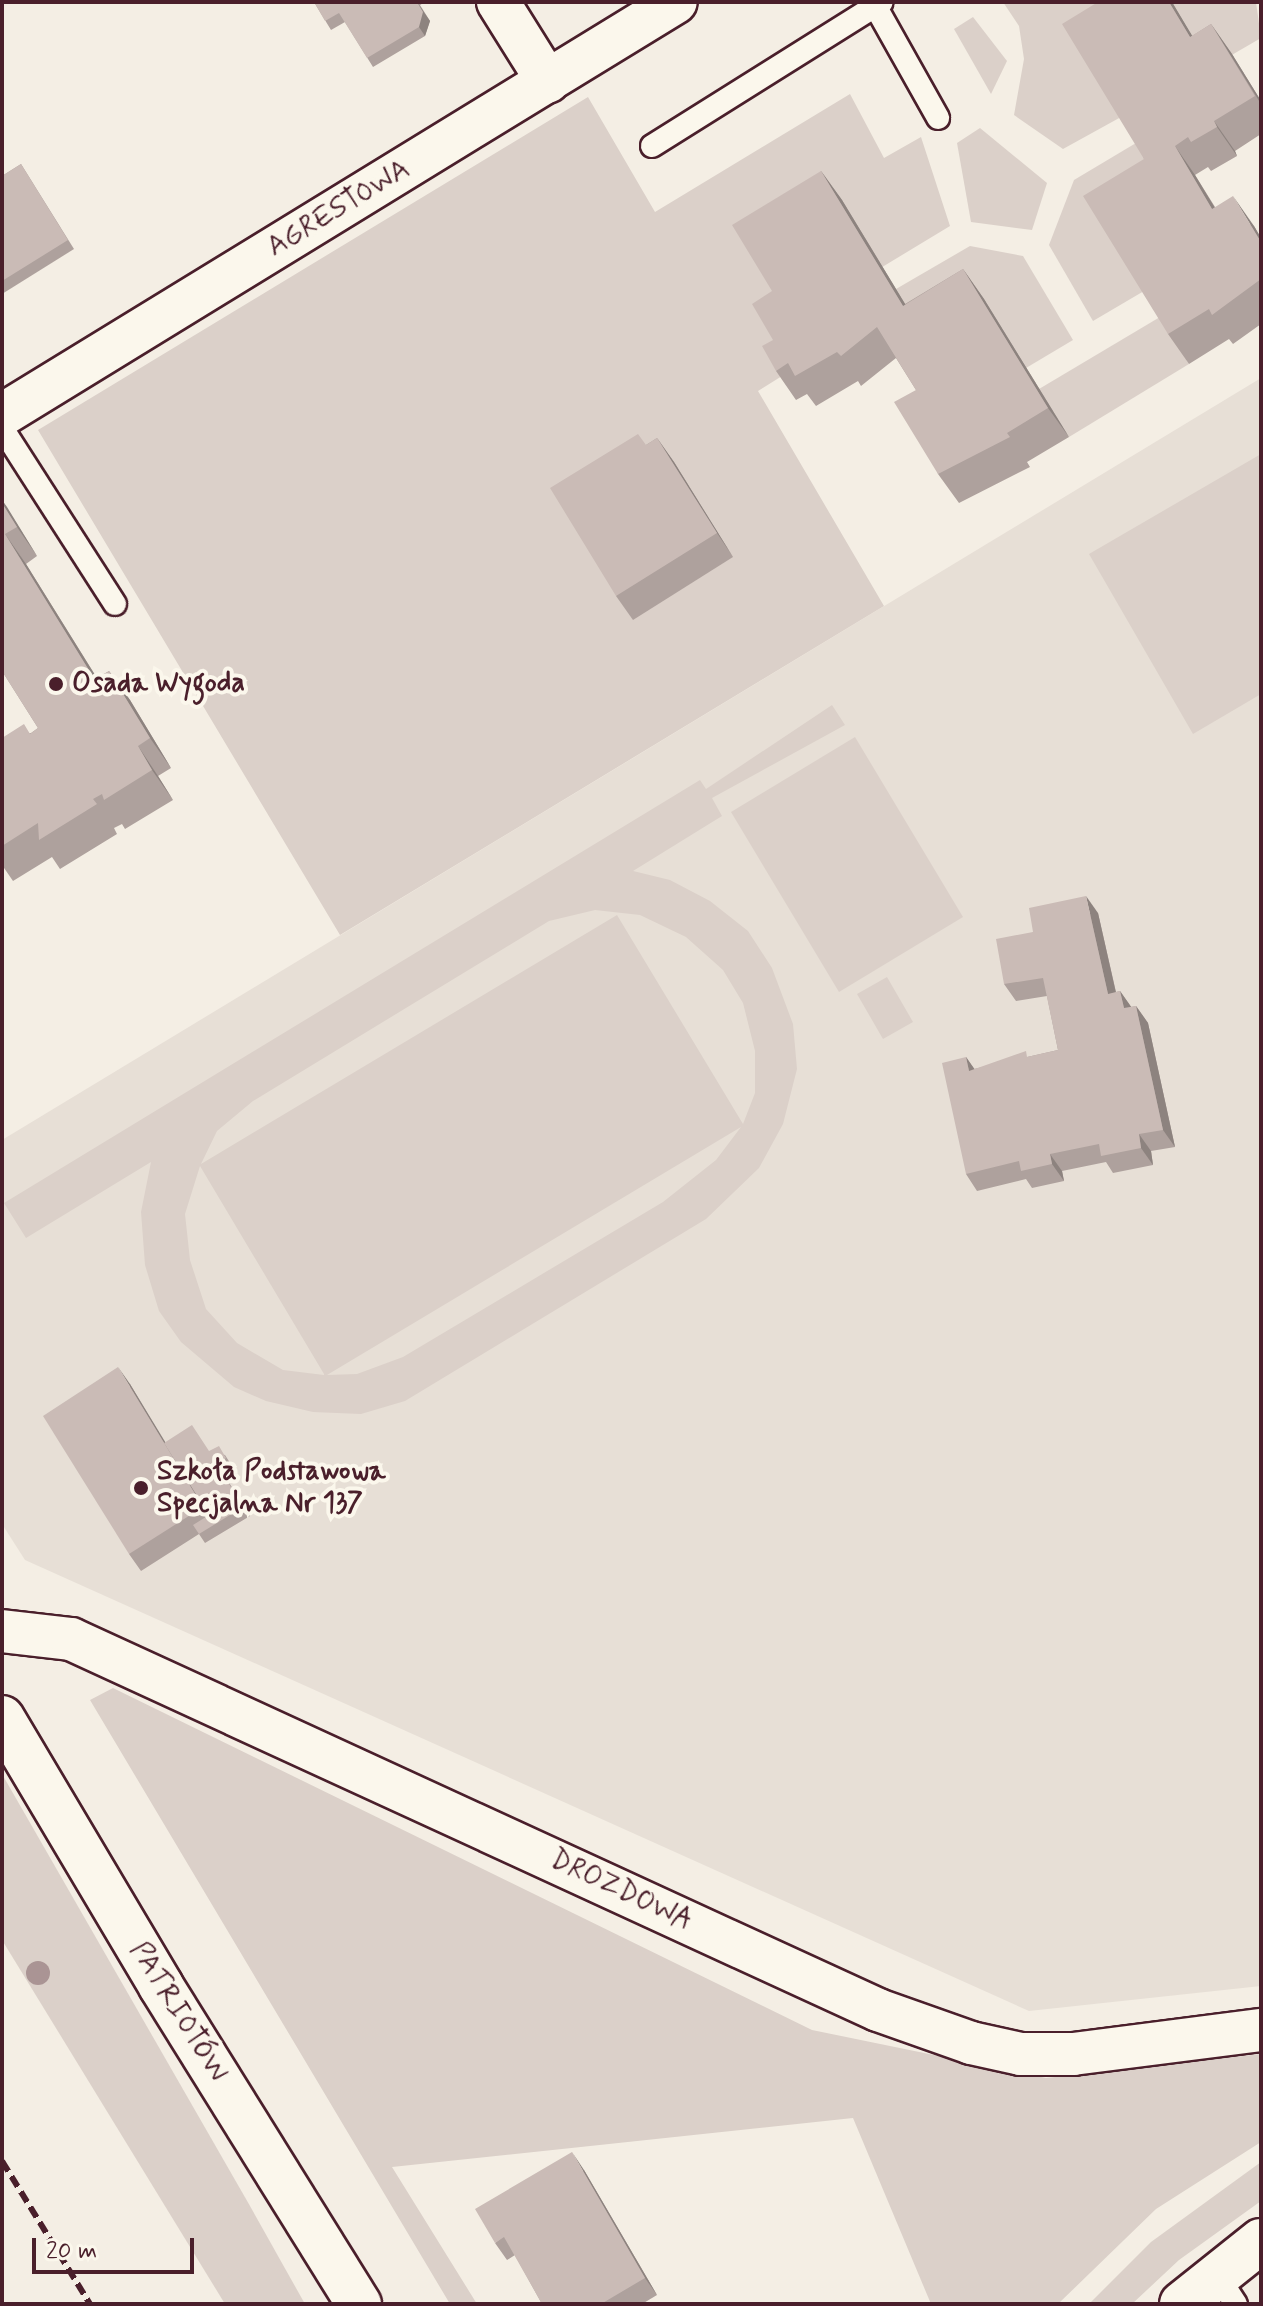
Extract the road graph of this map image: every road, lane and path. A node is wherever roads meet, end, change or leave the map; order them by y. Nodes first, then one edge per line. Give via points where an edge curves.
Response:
1 (498, 2) edge
2 (676, 2) edge
3 (877, 3) edge
4 (548, 82) junction
5 (938, 118) dead end
6 (652, 146) dead end
7 (2, 415) edge
8 (2, 428) edge
9 (115, 604) dead end
10 (2, 1631) edge
11 (2, 1718) edge
12 (1261, 2030) edge
13 (1261, 2241) edge
14 (1227, 2290) edge
15 (359, 2304) edge
16 (1182, 2304) edge

1 - 4 street
2 - 4 street, AGRESTOWA
3 - 5 lane
3 - 6 lane
4 - 7 street, AGRESTOWA
8 - 9 lane
10 - 12 street, DROZDOWA via 71,1639 878,2010 971,2043 1021,2054 1073,2054
11 - 15 main road, PATRIOTÓW
13 - 14 main road
14 - 16 main road

